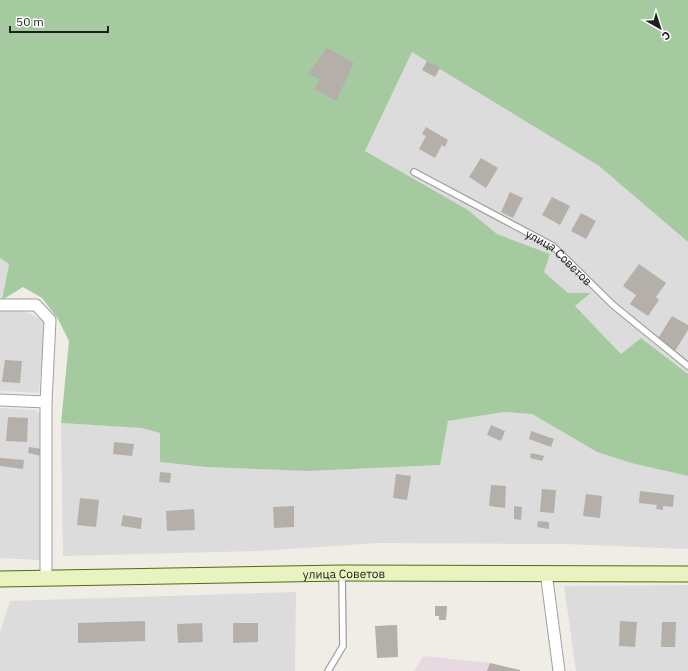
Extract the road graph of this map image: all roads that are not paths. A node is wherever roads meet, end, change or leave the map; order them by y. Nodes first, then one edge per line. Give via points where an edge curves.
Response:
1 (414, 172) dead end
2 (0, 305) edge
3 (688, 366) edge
4 (0, 400) edge
5 (46, 402) junction
6 (546, 572) junction
7 (342, 573) junction
8 (688, 574) edge
9 (46, 578) junction
10 (0, 579) edge
11 (328, 671) edge
12 (559, 671) edge

1 - 3 lane, улица Советов via 553,246 613,305
2 - 5 street via 36,305 50,320
4 - 5 street
5 - 9 street
6 - 7 main road, улица Советов
6 - 8 main road, улица Советов
6 - 12 street
7 - 9 main road, улица Советов
7 - 11 lane via 342,646
9 - 10 main road, улица Советов

